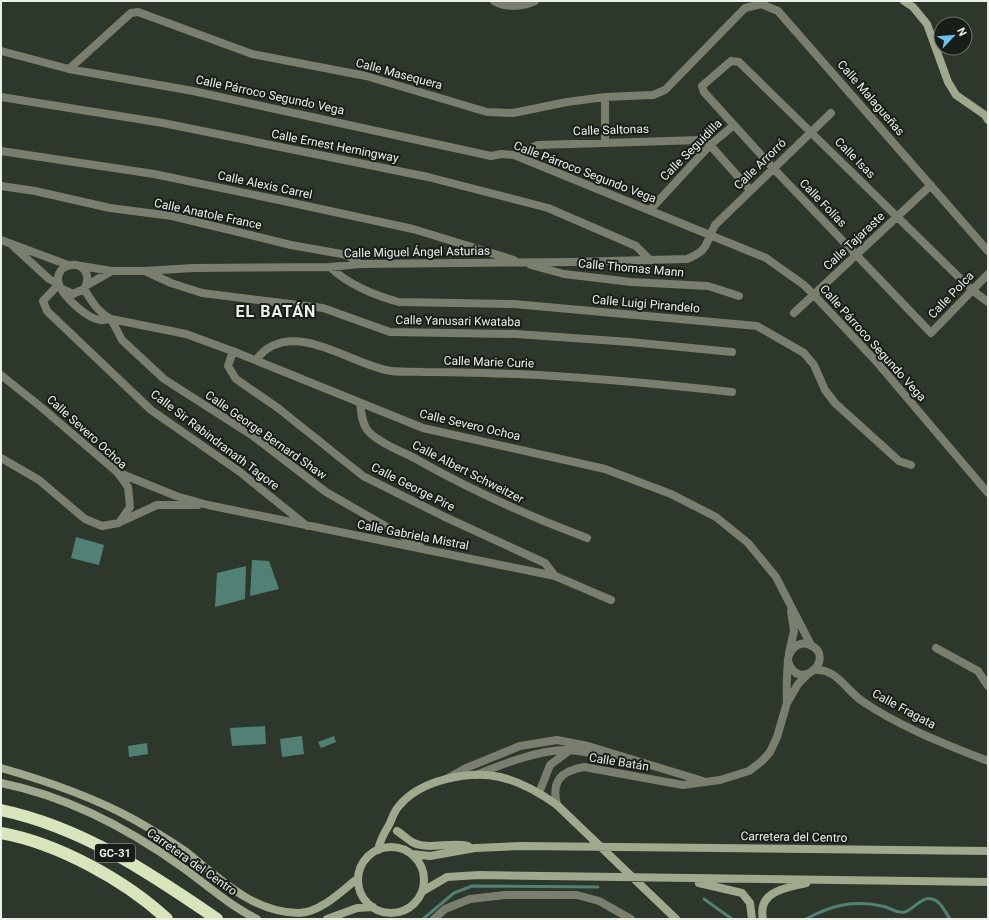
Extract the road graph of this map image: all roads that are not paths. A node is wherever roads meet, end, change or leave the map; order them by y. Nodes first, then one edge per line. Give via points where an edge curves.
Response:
1 (494, 1) edge
2 (535, 1) edge
3 (904, 1) edge
4 (722, 30) joint
5 (1, 51) edge
6 (68, 69) junction
7 (702, 86) joint
8 (605, 96) junction
9 (1, 97) edge
10 (831, 113) dead end
11 (988, 120) edge
12 (734, 125) junction
13 (811, 132) junction
14 (605, 142) junction
15 (710, 145) junction
16 (1, 151) edge
17 (514, 155) junction
18 (773, 168) junction
19 (931, 184) junction
20 (1, 186) edge
21 (750, 190) junction
22 (650, 210) junction
23 (896, 218) junction
24 (709, 236) junction
25 (1, 240) edge
26 (11, 244) junction
27 (988, 251) edge
28 (856, 256) junction
29 (650, 260) junction
30 (521, 262) junction
31 (360, 264) junction
32 (68, 265) junction
33 (81, 266) junction
34 (330, 267) junction
35 (112, 271) junction
36 (144, 271) junction
37 (988, 274) edge
38 (60, 286) junction
39 (86, 287) junction
40 (972, 290) junction
41 (814, 295) junction
42 (739, 296) dead end
43 (988, 302) edge
44 (794, 314) dead end
45 (111, 319) junction
46 (931, 333) joint
47 (235, 352) junction
48 (732, 352) dead end
49 (256, 360) junction
50 (1, 375) edge
51 (732, 392) dead end
52 (360, 403) junction
53 (1, 458) edge
54 (911, 465) dead end
55 (117, 472) junction
56 (988, 493) edge
57 (208, 505) junction
58 (119, 523) junction
59 (309, 527) junction
60 (587, 538) dead end
61 (426, 549) junction
62 (555, 576) junction
63 (611, 600) dead end
64 (790, 602) junction
65 (811, 645) junction
66 (936, 648) dead end
67 (789, 658) junction
68 (816, 670) junction
69 (978, 671) junction
70 (988, 672) edge
71 (808, 674) junction
72 (988, 686) edge
73 (787, 703) junction
74 (588, 746) junction
75 (568, 750) junction
76 (624, 758) junction
77 (988, 761) edge
78 (1, 768) edge
79 (474, 776) junction
80 (448, 778) junction
81 (706, 782) junction
82 (1, 783) edge
83 (539, 792) junction
84 (557, 805) junction
85 (398, 806) junction
86 (1, 810) edge
87 (397, 831) junction
88 (1, 833) edge
89 (475, 848) junction
90 (403, 849) junction
91 (378, 850) junction
92 (988, 851) edge
93 (412, 854) junction
94 (358, 878) junction
95 (679, 879) junction
96 (819, 880) junction
97 (988, 882) edge
98 (423, 891) junction
99 (373, 907) junction
100 (165, 917) edge
101 (218, 919) edge
102 (258, 919) edge
103 (327, 919) edge
104 (434, 919) edge
105 (631, 919) edge
106 (676, 919) edge
107 (752, 919) edge
108 (763, 919) edge

1 - 2 street via 500,5 524,6
3 - 11 main road via 913,7 927,24 948,82 956,96 985,115
4 - 8 street, Calle Masequera via 665,90 652,95
4 - 19 street, Calle Malagueñas via 745,8 761,4 778,11
5 - 6 street, Calle Párroco Segundo Vega
6 - 8 street, Calle Masequera via 131,13 138,12 252,54 366,76 487,112 513,113
6 - 17 street, Calle Párroco Segundo Vega via 193,91 491,156
7 - 12 street, Calle Folías via 704,92
7 - 13 street, Calle Isas via 731,61 739,62
8 - 14 street
9 - 29 street, Calle Ernest Hemingway via 163,123 428,177 548,208 636,246
10 - 13 street, Calle Arrorró
12 - 15 street, Calle Seguidilla
12 - 18 street, Calle Folías
13 - 18 street, Calle Arrorró
13 - 23 street, Calle Isas
14 - 15 street, Calle Saltonas via 701,140
14 - 17 street, Calle Saltonas via 538,145
15 - 21 street
15 - 22 street, Calle Seguidilla
16 - 30 street, Calle Alexis Carrel via 154,174 279,200 413,229
17 - 22 street, Calle Párroco Segundo Vega
18 - 21 street, Calle Arrorró
18 - 28 street, Calle Folías
19 - 23 street, Calle Tajaraste
19 - 27 street, Calle Malagueñas
20 - 31 street, Calle Anatole France via 110,208 172,216 291,245 347,255
21 - 24 street, Calle Arrorró via 715,225
22 - 24 street, Calle Párroco Segundo Vega
23 - 28 street, Calle Tajaraste
23 - 40 street, Calle Isas
24 - 29 street, Calle Miguel Ángel Asturias via 701,254 687,259
24 - 41 street, Calle Párroco Segundo Vega via 766,258
25 - 26 street
26 - 32 street
26 - 38 street
28 - 41 street, Calle Tajaraste
28 - 46 street, Calle Folías
29 - 30 street, Calle Miguel Ángel Asturias
30 - 31 street, Calle Miguel Ángel Asturias
30 - 42 street, Calle Thomas Mann via 564,274 631,282 708,286
31 - 34 street, Calle Miguel Ángel Asturias
32 - 33 street
32 - 38 street via 60,272
33 - 35 street, Calle Miguel Ángel Asturias
33 - 39 street via 87,274
34 - 36 street, Calle Miguel Ángel Asturias
34 - 54 street, Calle Luigi Pirandelo via 339,276 387,299 399,302 514,304 757,326 804,353 814,365 825,390 835,403 899,461
35 - 36 street, Calle Miguel Ángel Asturias
35 - 39 street, Calle Miguel Ángel Asturias
36 - 48 street, Calle Yanusari Kwataba via 202,293 323,308 390,332 516,334
37 - 40 street, Calle Polca
38 - 39 street via 67,293 73,294
38 - 45 street, Calle Severo Ochoa via 70,302 91,316 101,320
38 - 59 street, Calle Sir Rabindranath Tagore via 43,301 47,311 151,410 240,472
39 - 45 street via 94,305
40 - 43 street, Calle Isas
40 - 46 street, Calle Polca
41 - 44 street, Calle Tajaraste
41 - 56 street, Calle Párroco Segundo Vega via 876,360
45 - 47 street, Calle Severo Ochoa via 186,334
45 - 61 street, Calle George Bernard Shaw via 122,340 164,379 253,436 326,492
47 - 49 street, Calle Severo Ochoa
47 - 62 street, Calle George Pire via 228,366 236,379 278,408 363,476 545,564
49 - 51 street, Calle Marie Curie via 262,351 276,344 295,340 388,371 517,374
49 - 52 street, Calle Severo Ochoa
50 - 55 street, Calle Severo Ochoa
52 - 60 street, Calle Albert Schweitzer via 361,415 368,431 382,441 456,482 536,519
52 - 64 street, Calle Severo Ochoa via 423,428 606,469 671,494 716,517 748,543 776,577
53 - 58 street via 39,480 85,519 102,526
55 - 57 street, Calle Gabriela Mistral via 176,496
55 - 58 street, Calle Severo Ochoa via 128,487 130,507
57 - 58 street, Calle Gabriela Mistral via 157,505
57 - 59 street, Calle Gabriela Mistral
59 - 61 street, Calle Gabriela Mistral
61 - 62 street, Calle Gabriela Mistral
62 - 63 street, Calle Gabriela Mistral
64 - 65 street, Calle Severo Ochoa
64 - 67 street, Calle Severo Ochoa via 794,631
65 - 67 street via 798,645 792,649
65 - 68 street via 820,659
66 - 69 street
67 - 71 street via 790,666 798,673
67 - 73 street, Calle Batán
68 - 71 street
68 - 77 street, Calle Fragata via 822,669 837,678 860,700 885,715 960,752
69 - 70 street
69 - 72 street
71 - 73 street, Calle Batán via 798,684
73 - 81 street, Calle Batán via 777,737 770,752 762,761 749,771 734,777
74 - 75 street, Calle Batán
74 - 76 street, Calle Batán
74 - 80 street, Calle Batán via 557,740 520,746
75 - 76 street, Calle Batán
75 - 79 street, Calle Batán via 551,751
75 - 83 street, Calle Batán via 550,765
76 - 81 street, Calle Batán
78 - 94 main road via 81,794 134,820 182,850 249,900 264,907 282,912 301,913 333,900
79 - 80 main road
79 - 83 main road via 499,777
80 - 85 main road via 429,784
81 - 84 street, Calle Batán via 683,785 584,767 569,770 560,777 555,796
82 - 102 main road, Carretera del Centro via 77,807 148,843 232,905
83 - 84 main road
84 - 106 main road
85 - 87 main road
85 - 91 main road
86 - 101 highway, GC-31 via 57,827 103,846 146,870
87 - 89 main road via 413,843 461,844
87 - 90 main road
88 - 100 highway, GC-31 via 50,848 91,866 133,891
89 - 92 main road, Carretera del Centro via 521,846
89 - 93 main road, Carretera del Centro via 430,856
90 - 91 main road via 390,847
90 - 93 main road
91 - 94 main road via 367,857
93 - 98 main road via 423,871
94 - 99 main road via 362,895
95 - 96 main road
95 - 98 main road via 479,875 446,877
95 - 107 main road via 742,893 750,903
96 - 97 main road
96 - 108 main road via 773,892 764,901
98 - 99 main road via 411,907 402,911 382,912
99 - 103 main road via 357,908
104 - 105 street via 445,908 470,899 505,895 577,895 599,901

